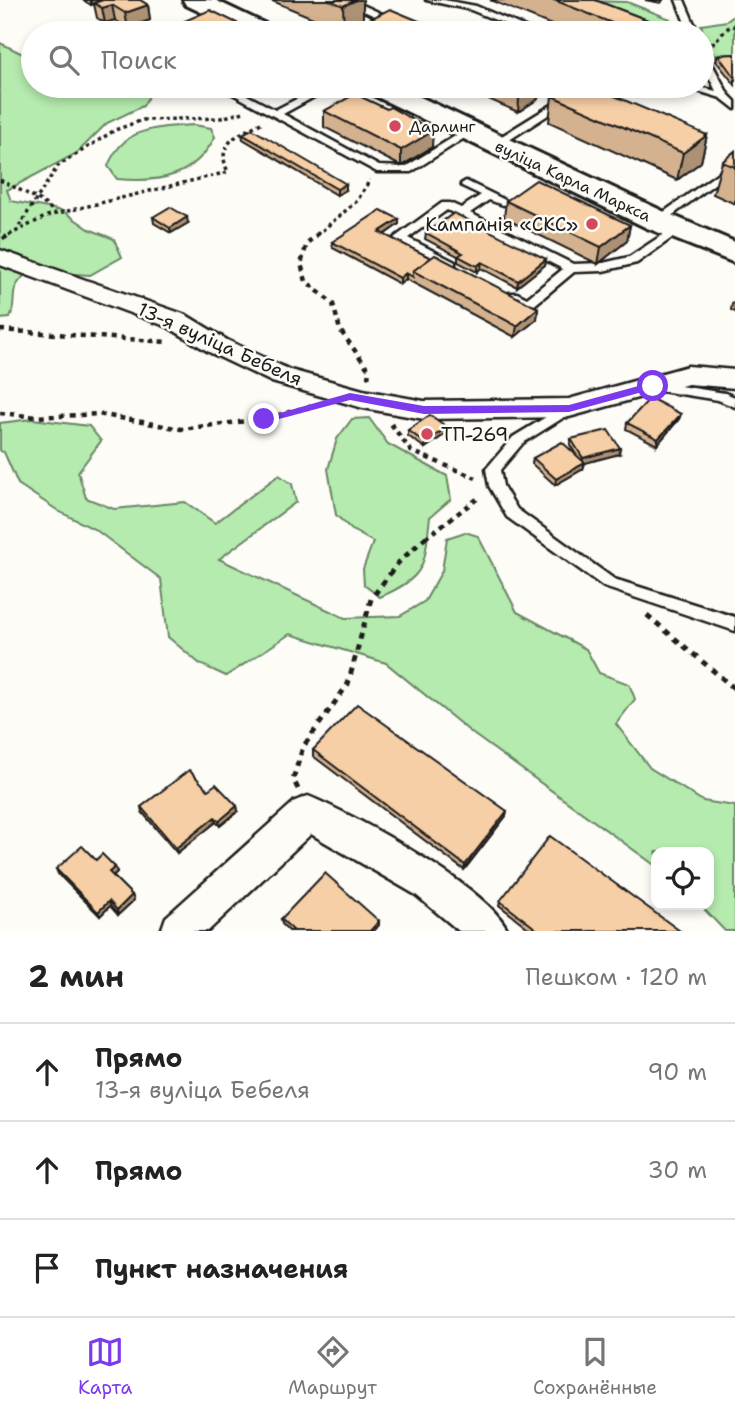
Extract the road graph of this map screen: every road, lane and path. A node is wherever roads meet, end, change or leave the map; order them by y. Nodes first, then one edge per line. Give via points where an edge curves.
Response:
1 (195, 0) edge
2 (344, 0) edge
3 (430, 0) edge
4 (680, 0) edge
5 (387, 18) junction
6 (240, 21) edge
7 (380, 21) edge
8 (394, 21) edge
9 (505, 21) edge
10 (689, 21) edge
11 (735, 26) edge
12 (714, 43) edge
13 (714, 77) edge
14 (714, 93) edge
15 (724, 96) junction
16 (245, 98) edge
17 (306, 98) edge
18 (400, 98) edge
19 (568, 98) edge
20 (735, 106) edge
21 (249, 111) dead end
22 (275, 114) junction
23 (258, 115) dead end
24 (469, 132) junction
25 (496, 144) junction
26 (377, 169) junction
27 (735, 172) edge
28 (0, 180) edge
29 (466, 184) dead end
30 (489, 195) junction
31 (38, 199) junction
32 (503, 202) edge
33 (55, 212) junction
34 (462, 213) junction
35 (668, 225) junction
36 (18, 228) junction
37 (0, 242) edge
38 (735, 253) edge
39 (0, 257) edge
40 (458, 268) edge
41 (571, 268) junction
42 (505, 292) edge
43 (0, 330) edge
44 (218, 346) junction
45 (735, 379) edge
46 (653, 386) junction
47 (362, 399) junction
48 (735, 402) edge
49 (569, 408) junction
50 (0, 413) edge
51 (496, 486) junction
52 (465, 506) dead end
53 (609, 583) junction
54 (735, 624) edge
55 (735, 689) edge
56 (308, 813) junction
57 (180, 931) edge
58 (489, 931) edge

1 - 6 main road
2 - 5 lane
3 - 9 lane via 473,8
4 - 10 lane
5 - 7 lane
5 - 8 lane
11 - 12 path
13 - 15 lane
14 - 15 lane
15 - 20 lane
16 - 22 lane
17 - 22 lane
18 - 24 main road, вуліца Карла Маркса
19 - 25 lane
21 - 31 path via 221,118 132,122 58,166
22 - 26 lane
23 - 33 path via 267,119 228,144 223,153 228,172 224,175 92,208
24 - 25 main road, вуліца Карла Маркса
24 - 26 lane via 407,170
25 - 35 main road, вуліца Карла Маркса
26 - 47 path via 357,201 307,243 300,264 306,281 333,304 341,330 369,370
27 - 35 lane via 728,169
28 - 31 path
29 - 30 lane
30 - 32 lane
30 - 34 lane
31 - 33 path
31 - 36 path
33 - 36 path
34 - 40 lane via 446,205 400,238
34 - 41 lane
35 - 38 main road, вуліца Карла Маркса
35 - 41 lane via 633,260
36 - 37 path
39 - 44 street, 13-я вуліца Бебеля via 177,321
41 - 42 lane via 528,304
43 - 44 path
44 - 47 street, 13-я вуліца Бебеля via 281,376
45 - 46 street, 13-я вуліца Бебеля via 688,375
46 - 48 lane
46 - 49 street, 13-я вуліца Бебеля
47 - 49 street, 13-я вуліца Бебеля via 424,410
47 - 50 path via 264,419 181,429 98,414 37,417
47 - 51 path via 411,451
49 - 51 lane via 518,440 493,469
51 - 53 lane via 512,513
52 - 56 path via 398,563 371,599 348,684 303,747 293,779
53 - 54 lane
53 - 55 path
56 - 57 street
56 - 58 street via 429,882

